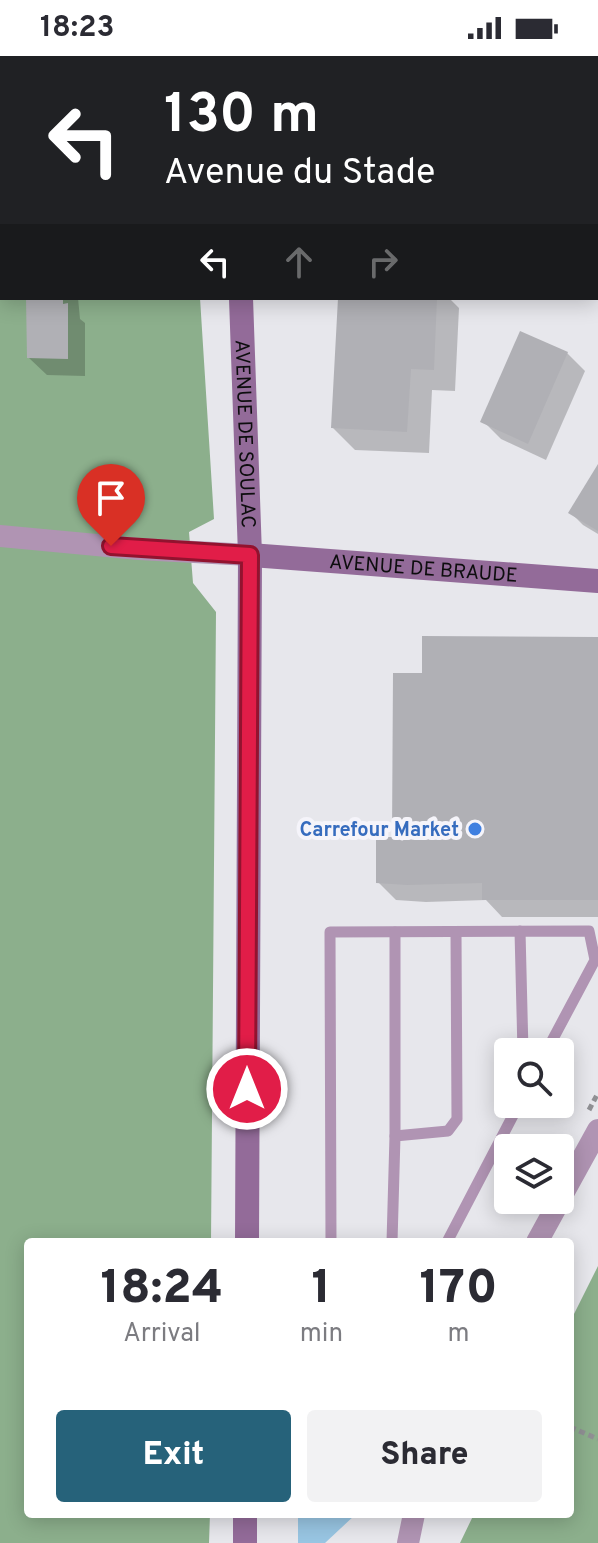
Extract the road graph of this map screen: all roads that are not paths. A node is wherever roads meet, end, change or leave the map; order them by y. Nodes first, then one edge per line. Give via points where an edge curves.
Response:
1 (241, 300) edge
2 (0, 536) edge
3 (250, 555) junction
4 (598, 581) edge
5 (520, 931) junction
6 (395, 932) junction
7 (456, 932) junction
8 (523, 1038) edge
9 (553, 1038) edge
10 (512, 1118) edge
11 (598, 1130) edge
12 (395, 1136) junction
13 (574, 1174) edge
14 (552, 1214) edge
15 (247, 1238) edge
16 (331, 1238) edge
17 (392, 1238) edge
18 (449, 1238) edge
19 (539, 1238) edge
20 (245, 1518) edge
21 (413, 1518) edge
22 (245, 1543) edge
23 (408, 1543) edge

1 - 3 main road, AVENUE DE SOULAC
2 - 3 street
3 - 4 main road, AVENUE DE BRAUDE
3 - 15 main road, AVENUE DE SOULAC
5 - 7 lane
5 - 8 lane
5 - 9 lane via 589,931 595,960
6 - 7 lane
6 - 12 lane
6 - 16 lane via 330,932
7 - 12 lane via 457,1119 448,1131
10 - 18 lane
11 - 13 street
12 - 17 lane
14 - 19 street
20 - 22 main road
21 - 23 street

